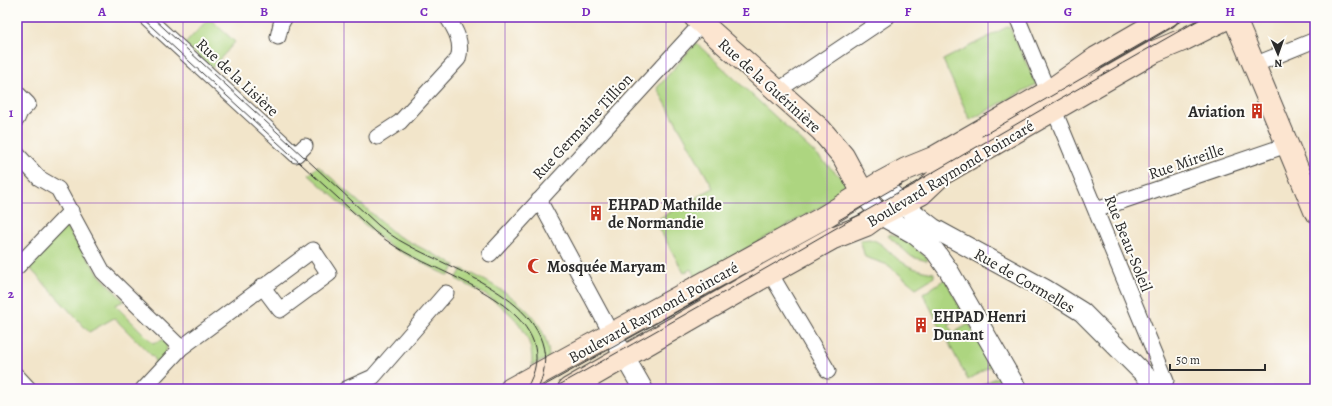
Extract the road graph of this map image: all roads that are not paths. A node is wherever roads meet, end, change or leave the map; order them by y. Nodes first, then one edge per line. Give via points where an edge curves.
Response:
1 (146, 17) edge
2 (285, 17) edge
3 (447, 17) edge
4 (887, 17) edge
5 (1017, 17) edge
6 (1167, 17) edge
7 (1229, 17) edge
8 (1234, 17) edge
9 (698, 20) edge
10 (278, 37) dead end
11 (1315, 40) edge
12 (1254, 65) junction
13 (777, 91) junction
14 (17, 93) edge
15 (1051, 101) junction
16 (17, 119) edge
17 (377, 136) dead end
18 (305, 146) dead end
19 (1287, 146) junction
20 (17, 154) edge
21 (871, 188) junction
22 (539, 200) junction
23 (901, 203) junction
24 (1096, 210) junction
25 (71, 211) junction
26 (1315, 212) edge
27 (880, 215) junction
28 (959, 242) junction
29 (490, 254) dead end
30 (944, 262) junction
31 (17, 267) edge
32 (770, 273) junction
33 (262, 286) dead end
34 (446, 293) dead end
35 (612, 335) junction
36 (181, 348) junction
37 (625, 358) junction
38 (828, 371) dead end
39 (17, 376) edge
40 (376, 383) edge
41 (29, 389) edge
42 (143, 389) edge
43 (346, 389) edge
44 (512, 389) edge
45 (568, 389) edge
46 (642, 389) edge
47 (1017, 389) edge
48 (1160, 389) edge

1 - 18 street, Rue de la Lisière via 296,156
2 - 10 street via 280,24
3 - 17 street via 459,40 458,59 400,122
4 - 13 street
5 - 15 street, Rue Beau-Soleil
6 - 15 main road, Boulevard Raymond Poincaré via 1096,58
7 - 15 main road, Boulevard Raymond Poincaré via 1185,40
8 - 12 main road
9 - 13 main road, Rue de la Guérinière
9 - 22 street, Rue Germaine Tillion
11 - 12 street
12 - 19 main road
13 - 21 main road, Rue de la Guérinière via 820,130 843,156 864,169
14 - 16 street via 28,104
15 - 21 main road, Boulevard Raymond Poincaré
15 - 23 main road, Boulevard Raymond Poincaré via 942,174 921,194
15 - 24 street, Rue Beau-Soleil
19 - 24 street, Rue Mireille
19 - 26 main road
20 - 25 street via 39,178 58,189
21 - 23 street, Rue de Cormelles
21 - 27 street
21 - 35 main road, Boulevard Raymond Poincaré via 821,219
22 - 29 street, Rue Germaine Tillion
22 - 35 street
23 - 27 main road, Boulevard Raymond Poincaré
23 - 28 street, Rue de Cormelles via 933,228
24 - 48 street, Rue Beau-Soleil via 1166,380
25 - 31 street
25 - 36 street via 103,272
27 - 30 street via 926,243
27 - 32 main road, Boulevard Raymond Poincaré via 866,225 837,236
28 - 30 street via 944,245
28 - 48 street, Rue de Cormelles via 1082,312
30 - 47 street
32 - 37 main road, Boulevard Raymond Poincaré
32 - 38 street
33 - 36 street
34 - 40 street
35 - 37 street
35 - 44 main road, Boulevard Raymond Poincaré
36 - 42 street
37 - 45 main road, Boulevard Raymond Poincaré
37 - 46 street
39 - 41 street
40 - 43 street

